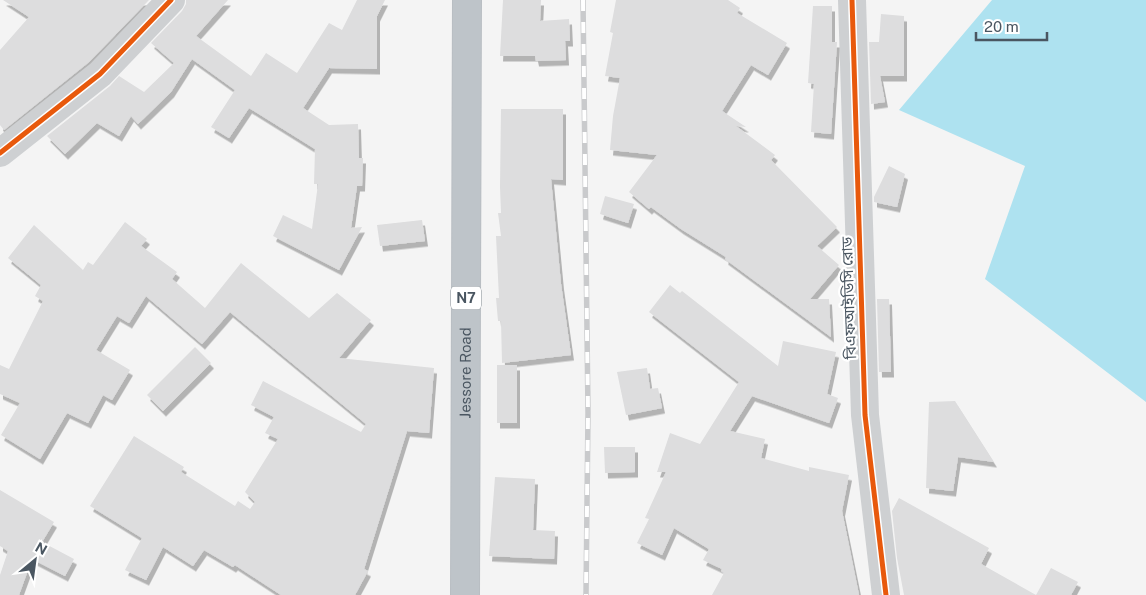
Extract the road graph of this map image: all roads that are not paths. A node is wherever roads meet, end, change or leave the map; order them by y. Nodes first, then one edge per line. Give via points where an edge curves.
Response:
1 (171, 0) edge
2 (467, 0) edge
3 (852, 0) edge
4 (0, 153) edge
5 (465, 595) edge
6 (886, 595) edge

1 - 4 street via 100,74
2 - 5 highway, Jessore Road / N7
3 - 6 street, বিএফআইডিসি রোড via 865,415

